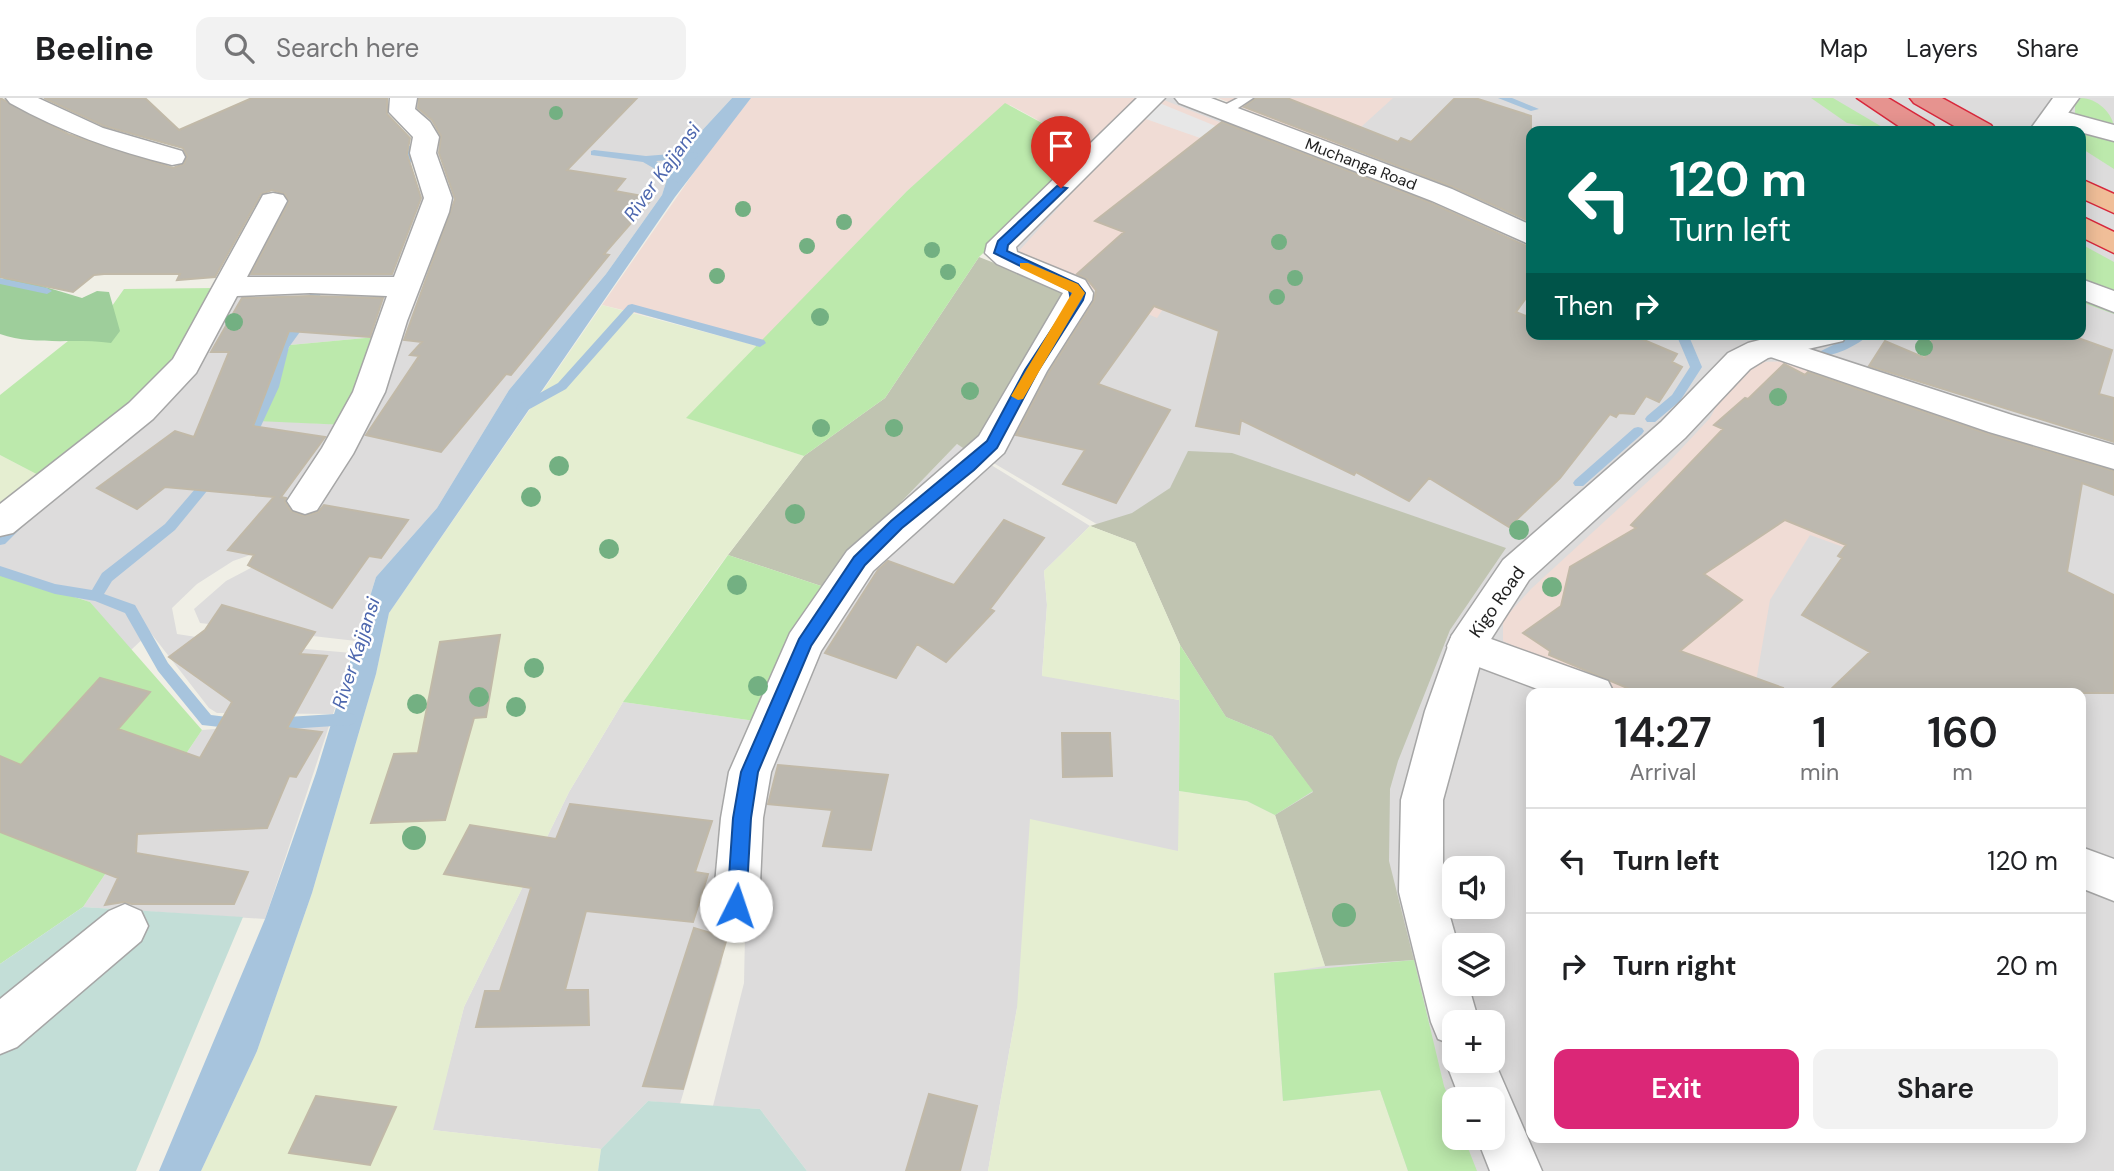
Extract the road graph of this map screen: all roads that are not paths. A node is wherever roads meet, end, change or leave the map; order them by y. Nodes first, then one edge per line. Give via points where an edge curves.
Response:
1 (19, 98) edge
2 (404, 98) edge
3 (1153, 98) edge
4 (1188, 98) edge
5 (1870, 98) edge
6 (1923, 98) edge
7 (1236, 105) edge
8 (2054, 115) edge
9 (1916, 126) edge
10 (1973, 126) edge
11 (2114, 133) edge
12 (172, 156) dead end
13 (2086, 190) edge
14 (273, 201) dead end
15 (2114, 205) edge
16 (2086, 228) edge
17 (1526, 234) edge
18 (2114, 244) edge
19 (227, 287) junction
20 (405, 287) junction
21 (2086, 290) edge
22 (2114, 302) edge
23 (1758, 341) edge
24 (2114, 457) edge
25 (305, 501) dead end
26 (0, 523) edge
27 (1466, 646) junction
28 (1580, 688) edge
29 (2086, 869) edge
30 (2114, 880) edge
31 (736, 906) dead end
32 (125, 926) dead end
33 (1452, 1010) edge
34 (0, 1030) edge
35 (1505, 1145) edge
36 (1516, 1171) edge

1 - 12 street via 76,128
2 - 20 street via 402,112 426,137 425,163 438,198
3 - 31 street via 1002,244 1000,253 1007,258 1074,287 1077,300 992,444 860,561 804,643 750,772
4 - 7 street, Muchanga Road
5 - 9 highway
6 - 10 highway
7 - 17 street, Muchanga Road
8 - 11 street
13 - 15 highway
14 - 19 street
16 - 18 highway
19 - 20 street
19 - 26 street via 185,365 141,411
20 - 25 street via 369,392
21 - 22 street
23 - 24 street via 2001,424
23 - 27 street, Kigo Road via 1759,350 1739,361 1654,448 1516,569
27 - 28 street
27 - 33 street, Kigo Road via 1422,800 1421,892
29 - 30 street
32 - 34 street
35 - 36 street

